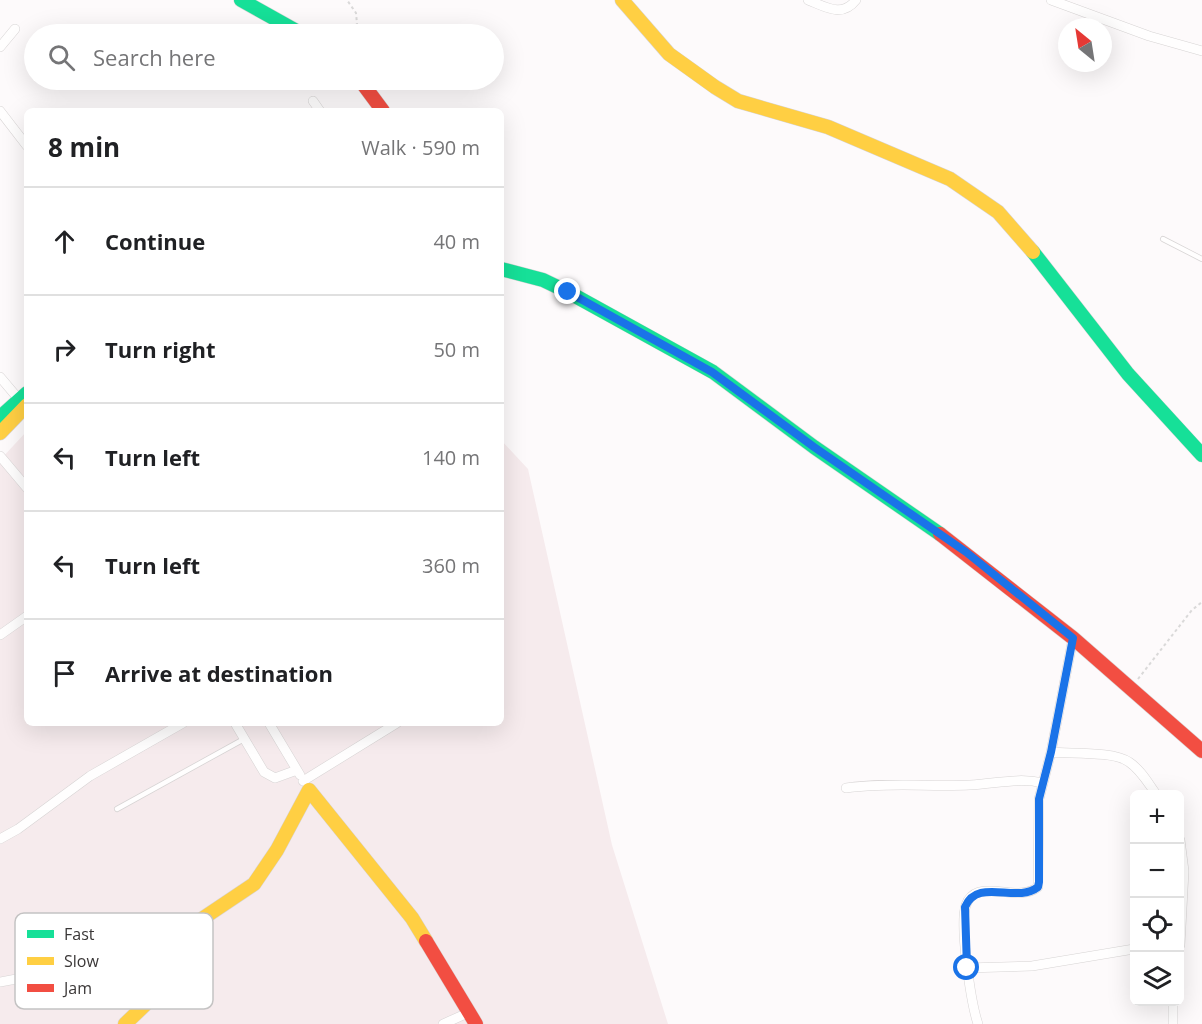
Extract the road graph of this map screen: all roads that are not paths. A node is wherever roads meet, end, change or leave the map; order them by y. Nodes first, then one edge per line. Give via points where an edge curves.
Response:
1 (241, 0) edge
2 (622, 0) edge
3 (808, 0) edge
4 (856, 0) edge
5 (1051, 0) edge
6 (284, 24) edge
7 (15, 29) dead end
8 (0, 47) edge
9 (1202, 51) edge
10 (367, 90) edge
11 (313, 101) dead end
12 (318, 108) edge
13 (381, 108) edge
14 (0, 111) edge
15 (24, 142) edge
16 (1163, 239) dead end
17 (1202, 259) edge
18 (504, 270) edge
19 (0, 377) edge
20 (24, 400) edge
21 (24, 402) edge
22 (24, 402) edge
23 (0, 417) edge
24 (0, 433) edge
25 (1202, 455) edge
26 (0, 456) edge
27 (24, 484) edge
28 (24, 618) edge
29 (0, 635) edge
30 (1073, 638) junction
31 (178, 726) edge
32 (237, 726) edge
33 (271, 726) edge
34 (393, 726) edge
35 (244, 739) junction
36 (1202, 751) edge
37 (1051, 752) junction
38 (297, 770) junction
39 (1043, 783) junction
40 (306, 785) junction
41 (846, 788) dead end
42 (1152, 790) edge
43 (117, 809) dead end
44 (0, 839) edge
45 (1180, 844) edge
46 (1182, 898) edge
47 (211, 913) edge
48 (1130, 950) edge
49 (967, 968) junction
50 (15, 979) edge
51 (0, 982) edge
52 (1173, 1006) edge
53 (141, 1009) edge
54 (473, 1018) edge
55 (125, 1024) edge
56 (443, 1024) edge
57 (978, 1024) edge
58 (1173, 1024) edge

1 - 6 street
2 - 25 street via 669,54 738,101 828,127 898,156 950,179 998,212 1128,374
3 - 4 street via 835,11 845,10
5 - 9 street
7 - 8 street
10 - 13 street
11 - 12 street
14 - 15 street
16 - 17 lane
18 - 30 street via 560,288 712,372 966,552
19 - 20 street
21 - 23 street
22 - 24 street
26 - 27 street
28 - 29 street
30 - 36 street
30 - 37 street
31 - 44 street via 90,777
32 - 35 street
33 - 38 street
34 - 40 street
35 - 38 street via 270,777
35 - 43 lane
37 - 39 street
37 - 42 street via 1127,760
38 - 40 street
39 - 41 street via 1027,779 969,785 889,783
39 - 49 street via 1038,816 1038,887 1026,893 980,892 968,900
40 - 47 street via 277,850 254,884
40 - 54 street via 412,918
45 - 46 street
48 - 49 street via 1078,961
49 - 57 street
50 - 51 street
52 - 58 street
53 - 55 street
54 - 56 street

